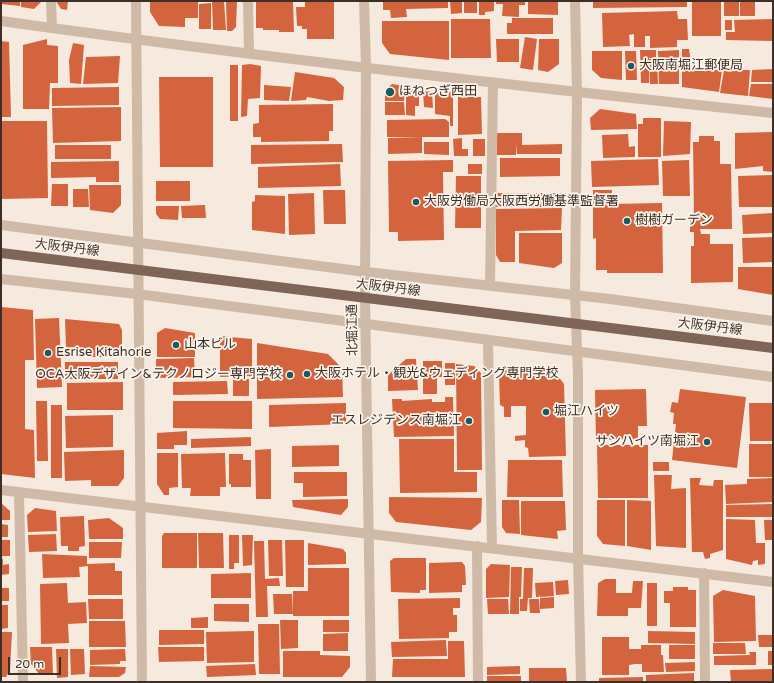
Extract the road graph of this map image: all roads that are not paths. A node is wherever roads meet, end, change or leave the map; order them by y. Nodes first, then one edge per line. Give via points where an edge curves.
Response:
1 (51, 1) edge
2 (136, 1) edge
3 (248, 1) edge
4 (364, 1) edge
5 (575, 1) edge
6 (1, 21) edge
7 (52, 28) junction
8 (136, 40) junction
9 (249, 54) junction
10 (366, 67) junction
11 (493, 82) junction
12 (577, 93) junction
13 (773, 113) edge
14 (1, 225) edge
15 (137, 242) junction
16 (1, 253) edge
17 (137, 270) junction
18 (366, 272) junction
19 (1, 279) edge
20 (490, 285) junction
21 (137, 294) junction
22 (575, 295) junction
23 (365, 298) junction
24 (773, 321) edge
25 (576, 323) junction
26 (366, 326) junction
27 (488, 341) junction
28 (773, 348) edge
29 (578, 351) junction
30 (773, 377) edge
31 (1, 490) edge
32 (19, 492) junction
33 (140, 507) junction
34 (369, 533) junction
35 (477, 546) junction
36 (492, 548) junction
37 (578, 558) junction
38 (704, 573) junction
39 (773, 582) edge
40 (23, 682) edge
41 (142, 682) edge
42 (371, 682) edge
43 (478, 682) edge
44 (581, 682) edge
45 (705, 682) edge

1 - 7 street
2 - 8 street
3 - 9 street
4 - 10 street, 北堀江通
5 - 12 street
6 - 7 street
7 - 8 street
8 - 9 street
8 - 15 street
9 - 10 street
10 - 11 street
10 - 18 street, 北堀江通
11 - 12 street
11 - 20 street
12 - 13 street
12 - 22 street
14 - 15 street
15 - 17 street
15 - 18 street
16 - 17 main road, 大阪伊丹線
17 - 21 street
17 - 23 main road, 大阪伊丹線
18 - 20 street
18 - 23 street, 北堀江通
19 - 21 street
20 - 22 street
21 - 26 street
21 - 33 street
22 - 24 street
22 - 25 street
23 - 25 main road, 大阪伊丹線
23 - 26 street, 北堀江通
25 - 28 main road, 大阪伊丹線
25 - 29 street
26 - 27 street
26 - 34 street, 北堀江通
27 - 29 street
27 - 36 street
29 - 30 street
29 - 37 street
31 - 32 street
32 - 33 street
32 - 40 street
33 - 34 street
33 - 41 street
34 - 35 street
34 - 42 street, 北堀江通
35 - 36 street
35 - 43 street
36 - 37 street
37 - 38 street
37 - 44 street
38 - 39 street
38 - 45 street

